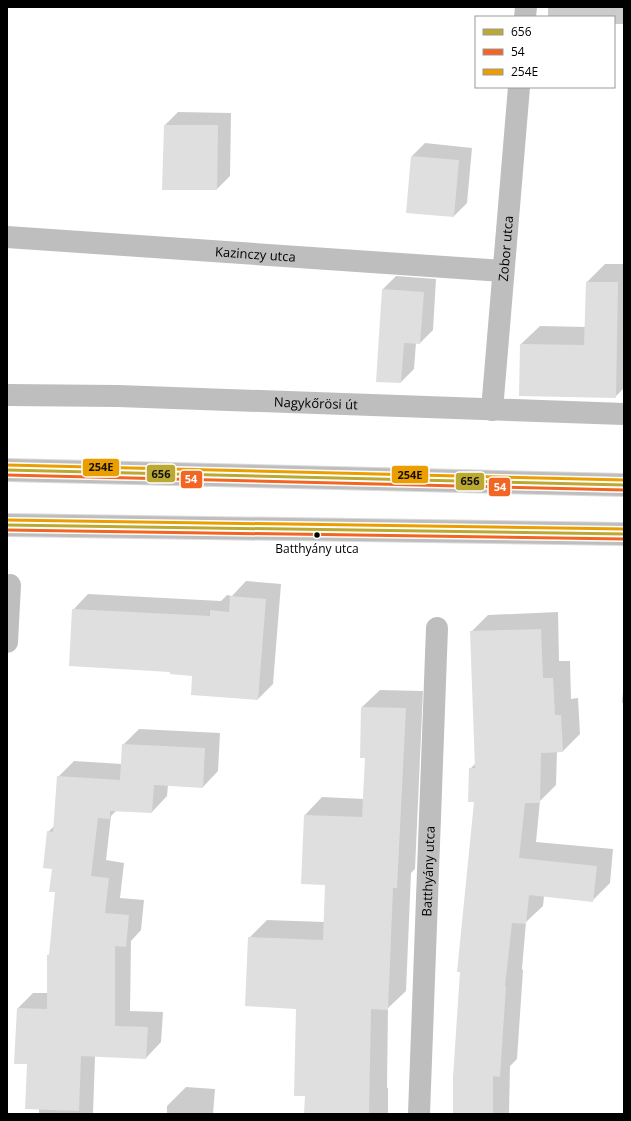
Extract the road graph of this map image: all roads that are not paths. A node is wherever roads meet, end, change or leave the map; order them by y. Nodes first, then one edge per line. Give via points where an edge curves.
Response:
1 (519, 88) edge
2 (7, 237) edge
3 (503, 271) junction
4 (7, 395) edge
5 (492, 410) junction
6 (624, 414) edge
7 (7, 470) edge
8 (624, 485) edge
9 (7, 525) edge
10 (624, 534) edge
11 (10, 585) dead end
12 (437, 628) dead end
13 (7, 642) edge
14 (419, 1114) edge

1 - 3 street, Zobor utca
2 - 3 street, Kazinczy utca
3 - 5 street, Zobor utca
4 - 5 street, Nagykőrösi út via 118,396
5 - 6 street, Nagykőrösi út
7 - 8 street
9 - 10 street
11 - 13 street
12 - 14 street, Batthyány utca

